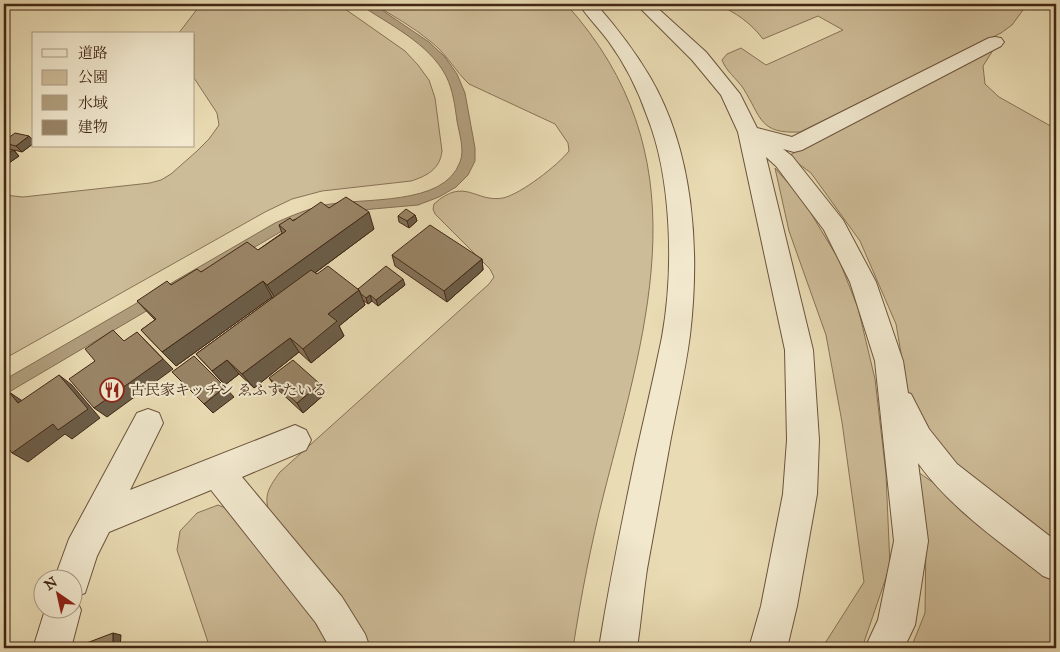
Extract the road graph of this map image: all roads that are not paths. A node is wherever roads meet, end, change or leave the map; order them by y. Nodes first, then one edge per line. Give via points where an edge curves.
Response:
1 (587, 4) edge
2 (644, 4) edge
3 (995, 42) dead end
4 (749, 132) junction
5 (892, 389) junction
6 (148, 423) dead end
7 (295, 440) dead end
8 (217, 471) junction
9 (97, 520) junction
10 (1056, 563) edge
11 (75, 570) edge
12 (60, 620) edge
13 (52, 648) edge
14 (351, 648) edge
15 (618, 648) edge
16 (768, 648) edge
17 (884, 648) edge

1 - 15 street via 623,47 654,103 675,174 682,230 681,297 676,335 632,552
2 - 4 street via 699,56 730,94
3 - 4 street via 794,145
4 - 5 street via 784,161 834,226 863,282 889,361
4 - 16 street via 799,350 804,440 800,494
5 - 10 street via 918,439 946,475
5 - 17 street via 911,541 896,625
6 - 9 street
7 - 8 street
8 - 9 street
8 - 14 street via 329,610
9 - 11 street via 81,550
12 - 13 street

